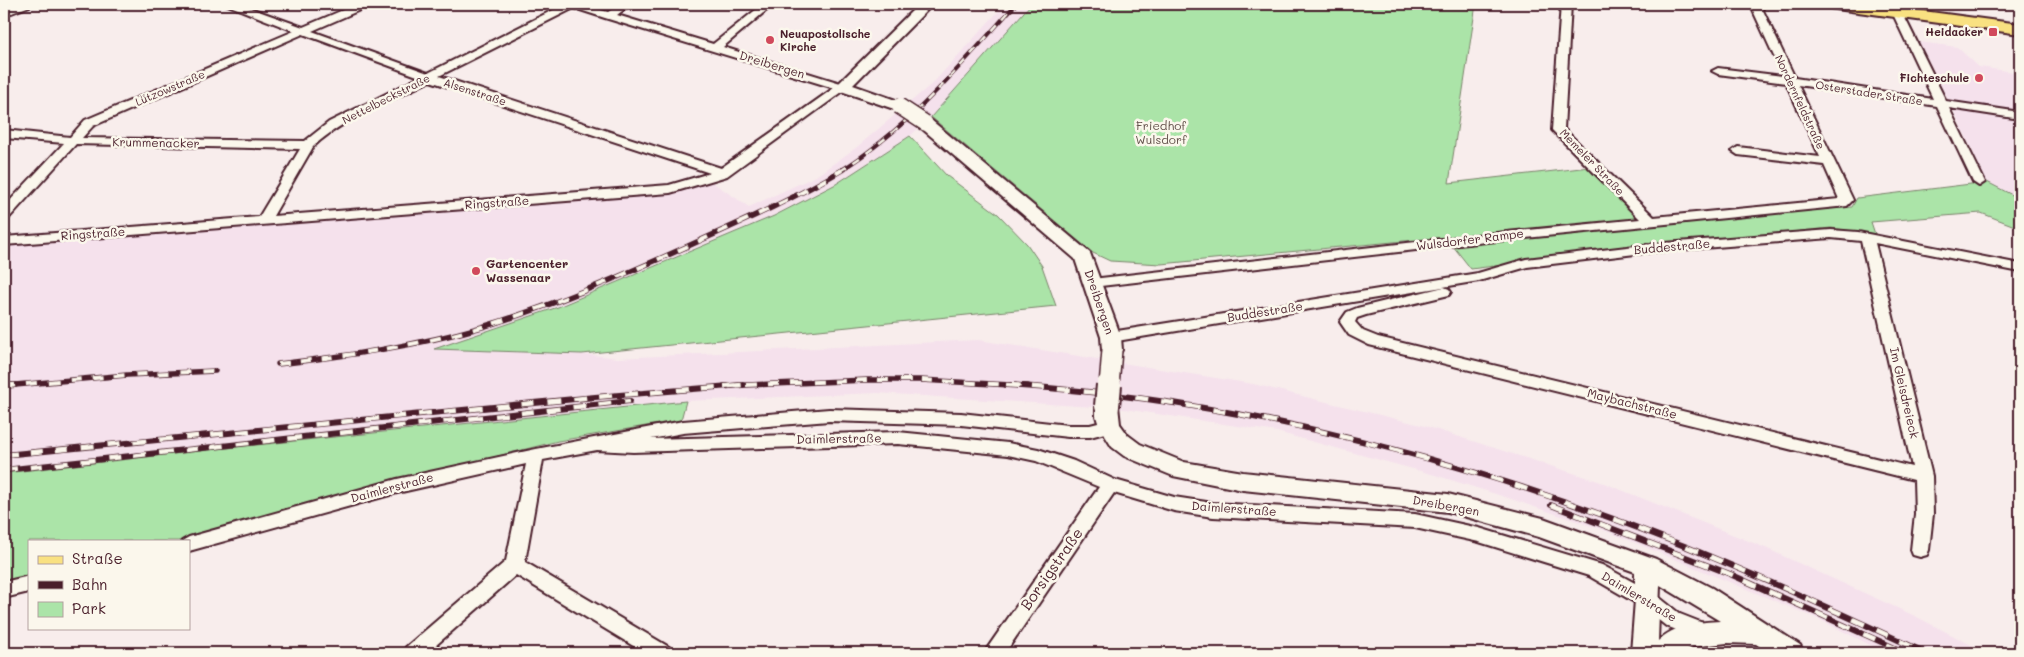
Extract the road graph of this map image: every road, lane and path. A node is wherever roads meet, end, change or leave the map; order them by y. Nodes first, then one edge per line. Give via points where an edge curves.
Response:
1 (14, 4) edge
2 (230, 4) edge
3 (365, 4) edge
4 (572, 4) edge
5 (626, 4) edge
6 (769, 4) edge
7 (926, 4) edge
8 (1566, 4) edge
9 (1755, 4) edge
10 (1836, 4) edge
11 (28, 5) edge
12 (1897, 12) junction
13 (4, 13) edge
14 (609, 16) junction
15 (2020, 29) edge
16 (304, 30) junction
17 (715, 48) junction
18 (1718, 71) dead end
19 (429, 77) junction
20 (1789, 80) junction
21 (842, 87) junction
22 (1943, 104) junction
23 (2020, 116) edge
24 (4, 134) edge
25 (72, 141) junction
26 (308, 146) junction
27 (1738, 151) dead end
28 (1828, 162) junction
29 (723, 173) junction
30 (1979, 182) dead end
31 (1846, 200) joint
32 (4, 215) edge
33 (1649, 220) junction
34 (263, 221) junction
35 (1867, 238) junction
36 (4, 241) edge
37 (2020, 268) edge
38 (1479, 278) junction
39 (1092, 283) junction
40 (1347, 322) joint
41 (1111, 343) junction
42 (1109, 416) junction
43 (597, 444) junction
44 (536, 455) junction
45 (1923, 476) junction
46 (1110, 485) junction
47 (190, 544) edge
48 (1920, 550) dead end
49 (515, 565) junction
50 (1647, 566) junction
51 (28, 584) edge
52 (4, 592) edge
53 (1648, 600) junction
54 (1706, 633) junction
55 (1761, 634) junction
56 (413, 653) edge
57 (662, 653) edge
58 (994, 653) edge
59 (1644, 653) edge
60 (1663, 653) edge
61 (1791, 653) edge

1 - 11 street
2 - 16 street, Alsenstraße
3 - 16 street, Lützowstraße
4 - 14 street, Dreibergen
4 - 19 street, Nettelbeckstraße
5 - 14 street
6 - 17 street
7 - 21 street, Ringstraße
8 - 33 street, Memeler Straße via 1558,130
9 - 20 street, Nordernfeldstraße
10 - 12 main road
11 - 13 street
12 - 15 main road
12 - 22 street
14 - 17 street, Dreibergen
16 - 19 street, Alsenstraße
16 - 25 street, Lützowstraße via 89,123
17 - 21 street, Dreibergen
18 - 20 street, Osterstader Straße
19 - 26 street, Nettelbeckstraße via 333,125
19 - 29 street, Alsenstraße
20 - 22 street, Osterstader Straße
20 - 28 street, Nordernfeldstraße
21 - 29 street, Ringstraße
21 - 39 street, Dreibergen, bridge via 899,106 925,123 1083,257
22 - 23 street, Osterstader Straße
22 - 30 street
24 - 25 street, Krummenacker
25 - 26 street, Krummenacker
25 - 32 street, Lützowstraße
26 - 34 street, Nettelbeckstraße
27 - 28 street
28 - 31 street, Nordernfeldstraße
29 - 34 street, Ringstraße via 670,189 640,193
31 - 33 street, Wulsdorfer Rampe via 1834,204
33 - 39 street, Wulsdorfer Rampe
34 - 36 street, Ringstraße
35 - 37 street, Buddestraße
35 - 38 street, Buddestraße via 1832,234 1652,248 1526,263
35 - 45 street, Im Gleisdreieck
38 - 40 street, Buddestraße via 1470,286 1352,315
38 - 41 street, Buddestraße
39 - 41 street, Dreibergen
40 - 45 street, Maybachstraße via 1356,334 1374,340
41 - 42 street, Dreibergen, bridge
42 - 43 street, Daimlerstraße via 1090,430 1068,431 961,419 829,415 683,427
42 - 50 street, Dreibergen via 1114,434 1132,450 1181,470 1243,481 1448,503 1543,528
43 - 44 street, Daimlerstraße
43 - 46 street, Daimlerstraße via 633,446 898,438 1038,455
44 - 47 street, Daimlerstraße via 397,486
44 - 49 street
45 - 48 street, Im Gleisdreieck via 1924,514
46 - 53 street, Daimlerstraße via 1174,504 1213,510 1415,520 1595,570
46 - 58 street, Borsigstraße
49 - 56 street
49 - 57 street
50 - 53 street
50 - 55 street via 1703,596
51 - 52 street
53 - 54 street, Daimlerstraße via 1673,620
53 - 59 street
54 - 55 street
54 - 60 street via 1676,641
55 - 61 street

